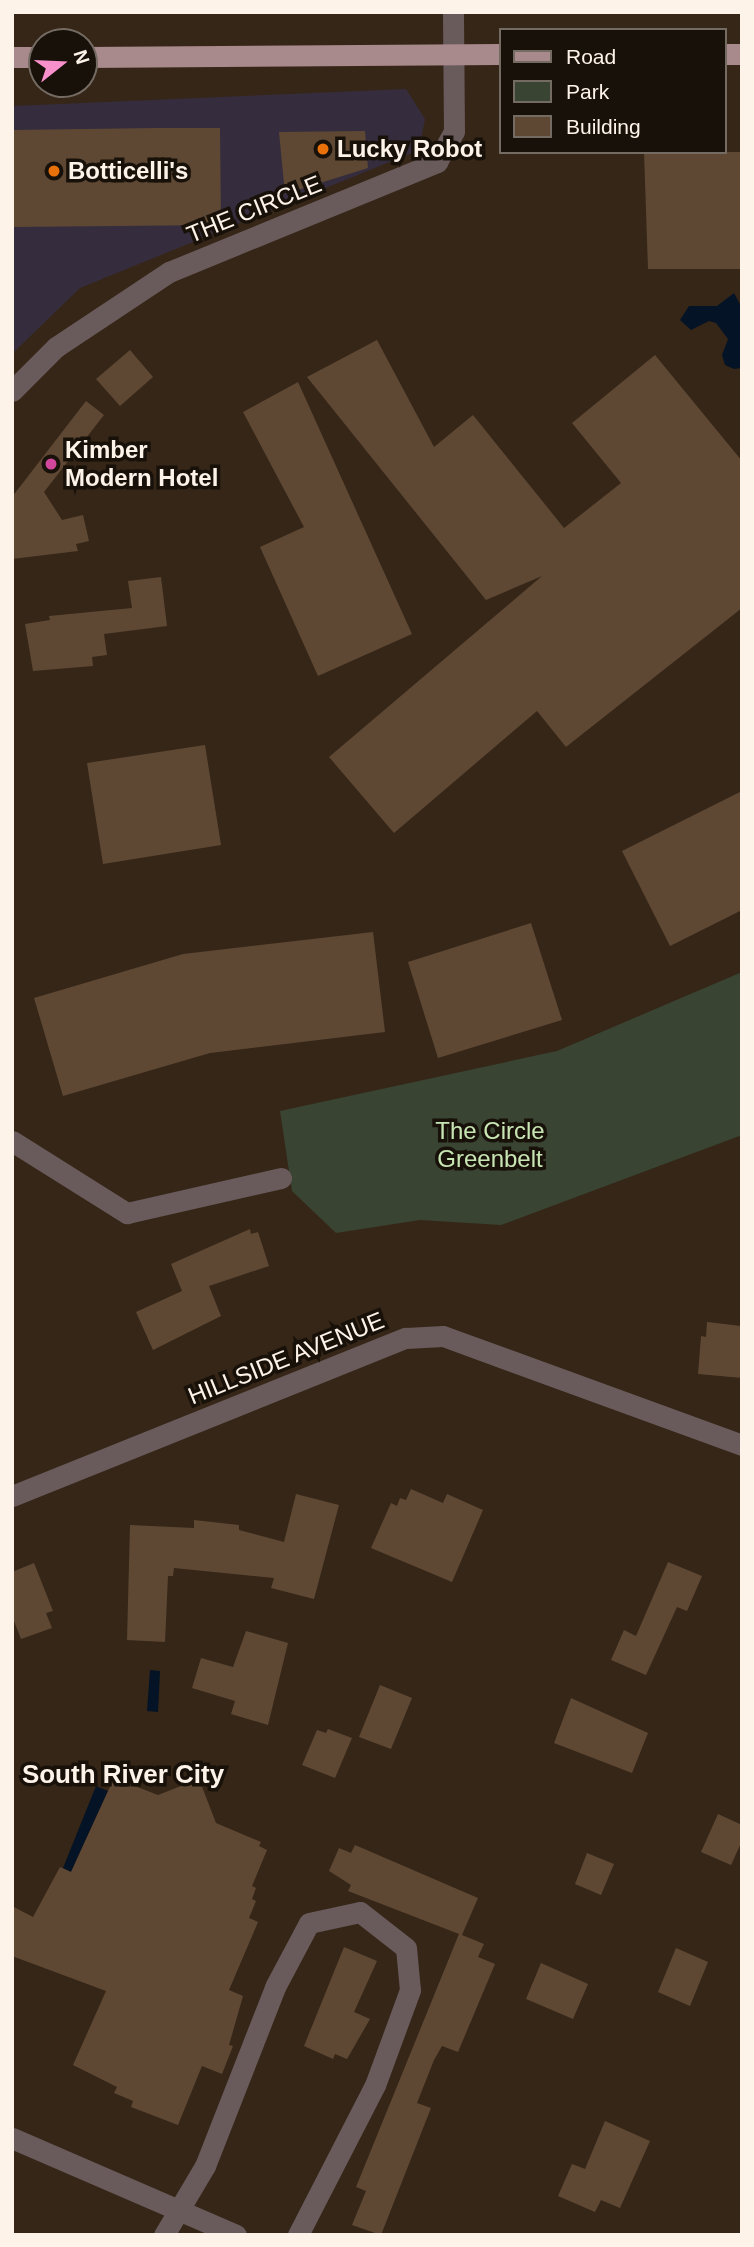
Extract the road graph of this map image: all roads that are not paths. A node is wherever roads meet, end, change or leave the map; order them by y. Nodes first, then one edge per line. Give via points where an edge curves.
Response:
1 (453, 12) edge
2 (452, 54) junction
3 (498, 54) edge
4 (98, 57) edge
5 (12, 391) edge
6 (12, 1141) edge
7 (281, 1178) dead end
8 (742, 1445) edge
9 (12, 1496) edge
10 (12, 2138) edge
11 (179, 2210) junction
12 (164, 2235) edge
13 (236, 2235) edge
14 (298, 2235) edge

1 - 2 street, THE CIRCLE
2 - 3 main road
2 - 4 main road
2 - 5 street, THE CIRCLE via 454,131 448,150 437,162 169,272 56,347
6 - 7 street via 127,1213
8 - 9 street, HILLSIDE AVENUE via 443,1336 406,1338
10 - 11 street
11 - 12 street
11 - 13 street
11 - 14 street via 205,2166 275,1987 309,1923 360,1912 407,1948 410,1990 375,2085

